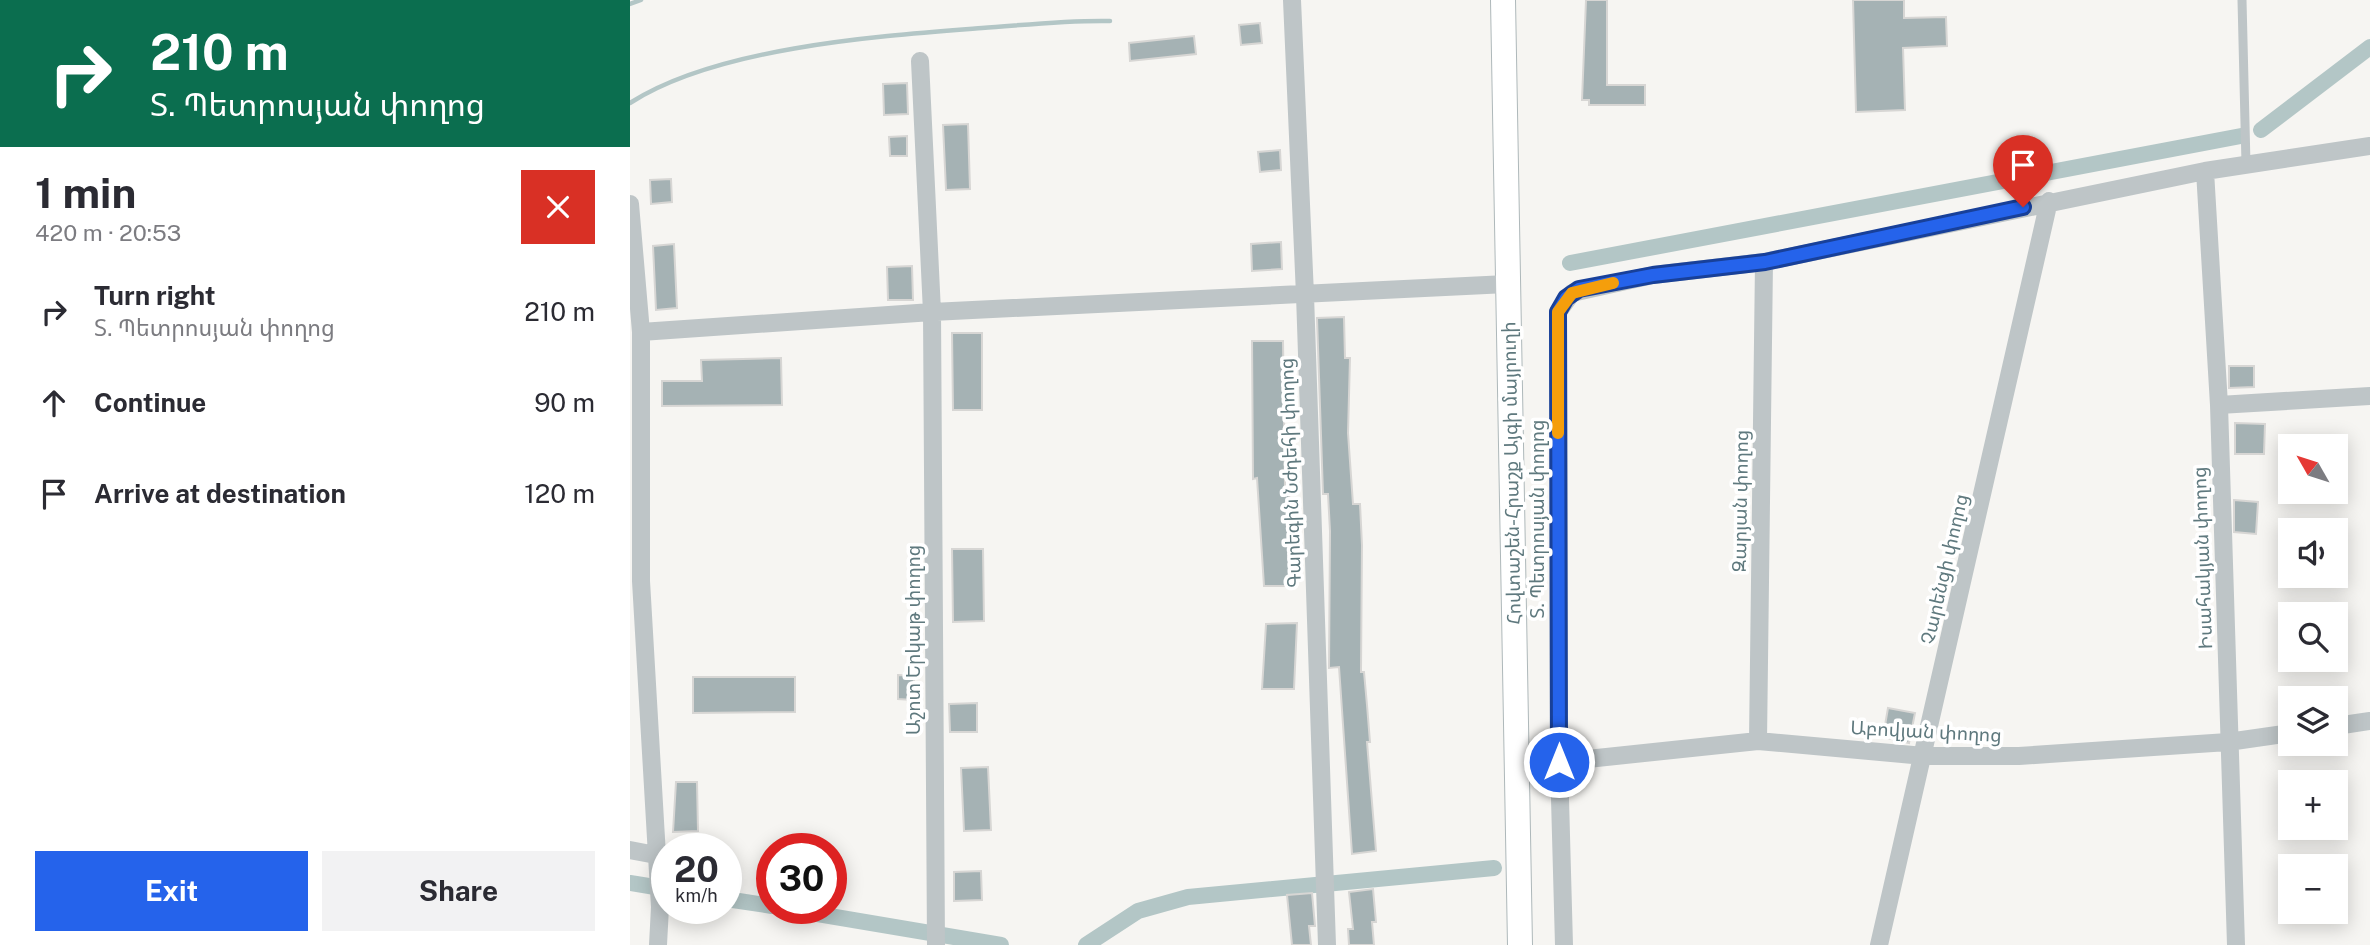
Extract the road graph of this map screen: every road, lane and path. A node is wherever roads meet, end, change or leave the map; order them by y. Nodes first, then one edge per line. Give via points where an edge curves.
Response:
1 (1292, 0) edge
2 (1503, 0) edge
3 (2242, 0) edge
4 (920, 61) dead end
5 (2370, 146) edge
6 (2246, 164) junction
7 (2205, 171) junction
8 (2049, 201) junction
9 (630, 204) edge
10 (1765, 262) junction
11 (1507, 284) junction
12 (1306, 295) junction
13 (932, 312) junction
14 (641, 332) junction
15 (2370, 396) edge
16 (2219, 405) junction
17 (2370, 721) edge
18 (2348, 724) edge
19 (2278, 735) edge
20 (1758, 741) junction
21 (2228, 742) junction
22 (1924, 756) junction
23 (1559, 762) junction
24 (655, 833) edge
25 (630, 850) edge
26 (651, 854) edge
27 (659, 924) edge
28 (658, 945) edge
29 (936, 945) edge
30 (1327, 945) edge
31 (1520, 945) edge
32 (1564, 945) edge
33 (1879, 945) edge
34 (2236, 945) edge

1 - 12 street, Գարեգին Նժդեհի փողոց
2 - 11 street, Հովտաշեն-Հրաշք Այգի մայրուղի
3 - 6 lane
4 - 13 street
5 - 6 street, Տ. Պետրոսյան փողոց
6 - 7 street, Տ. Պետրոսյան փողոց
7 - 8 street, Տ. Պետրոսյան փողոց
7 - 16 street, Իսահակյան փողոց
8 - 10 street, Տ. Պետրոսյան փողոց
8 - 22 street, Չարենցի փողոց
9 - 14 street
10 - 20 street, Զարյան փողոց
10 - 23 street, Տ. Պետրոսյան փողոց via 1579,289 1566,298 1558,312
11 - 12 street
11 - 31 street, Հովտաշեն-Հրաշք Այգի մայրուղի
12 - 13 street
12 - 30 street, Գարեգին Նժդեհի փողոց
13 - 14 street
13 - 29 street, Աշոտ Երկաթ փողոց
14 - 24 street via 641,581
15 - 16 street
16 - 21 street, Իսահակյան փողոց
17 - 18 street
19 - 21 street, Աբովյան փողոց
20 - 22 street, Աբովյան փողոց
20 - 23 street, Աբովյան փողոց
21 - 22 street, Աբովյան փողոց via 2019,756
21 - 34 street, Իսահակյան փողոց
22 - 33 street, Չարենցի փողոց
23 - 32 street, Տ. Պետրոսյան փողոց
25 - 26 street
27 - 28 street

